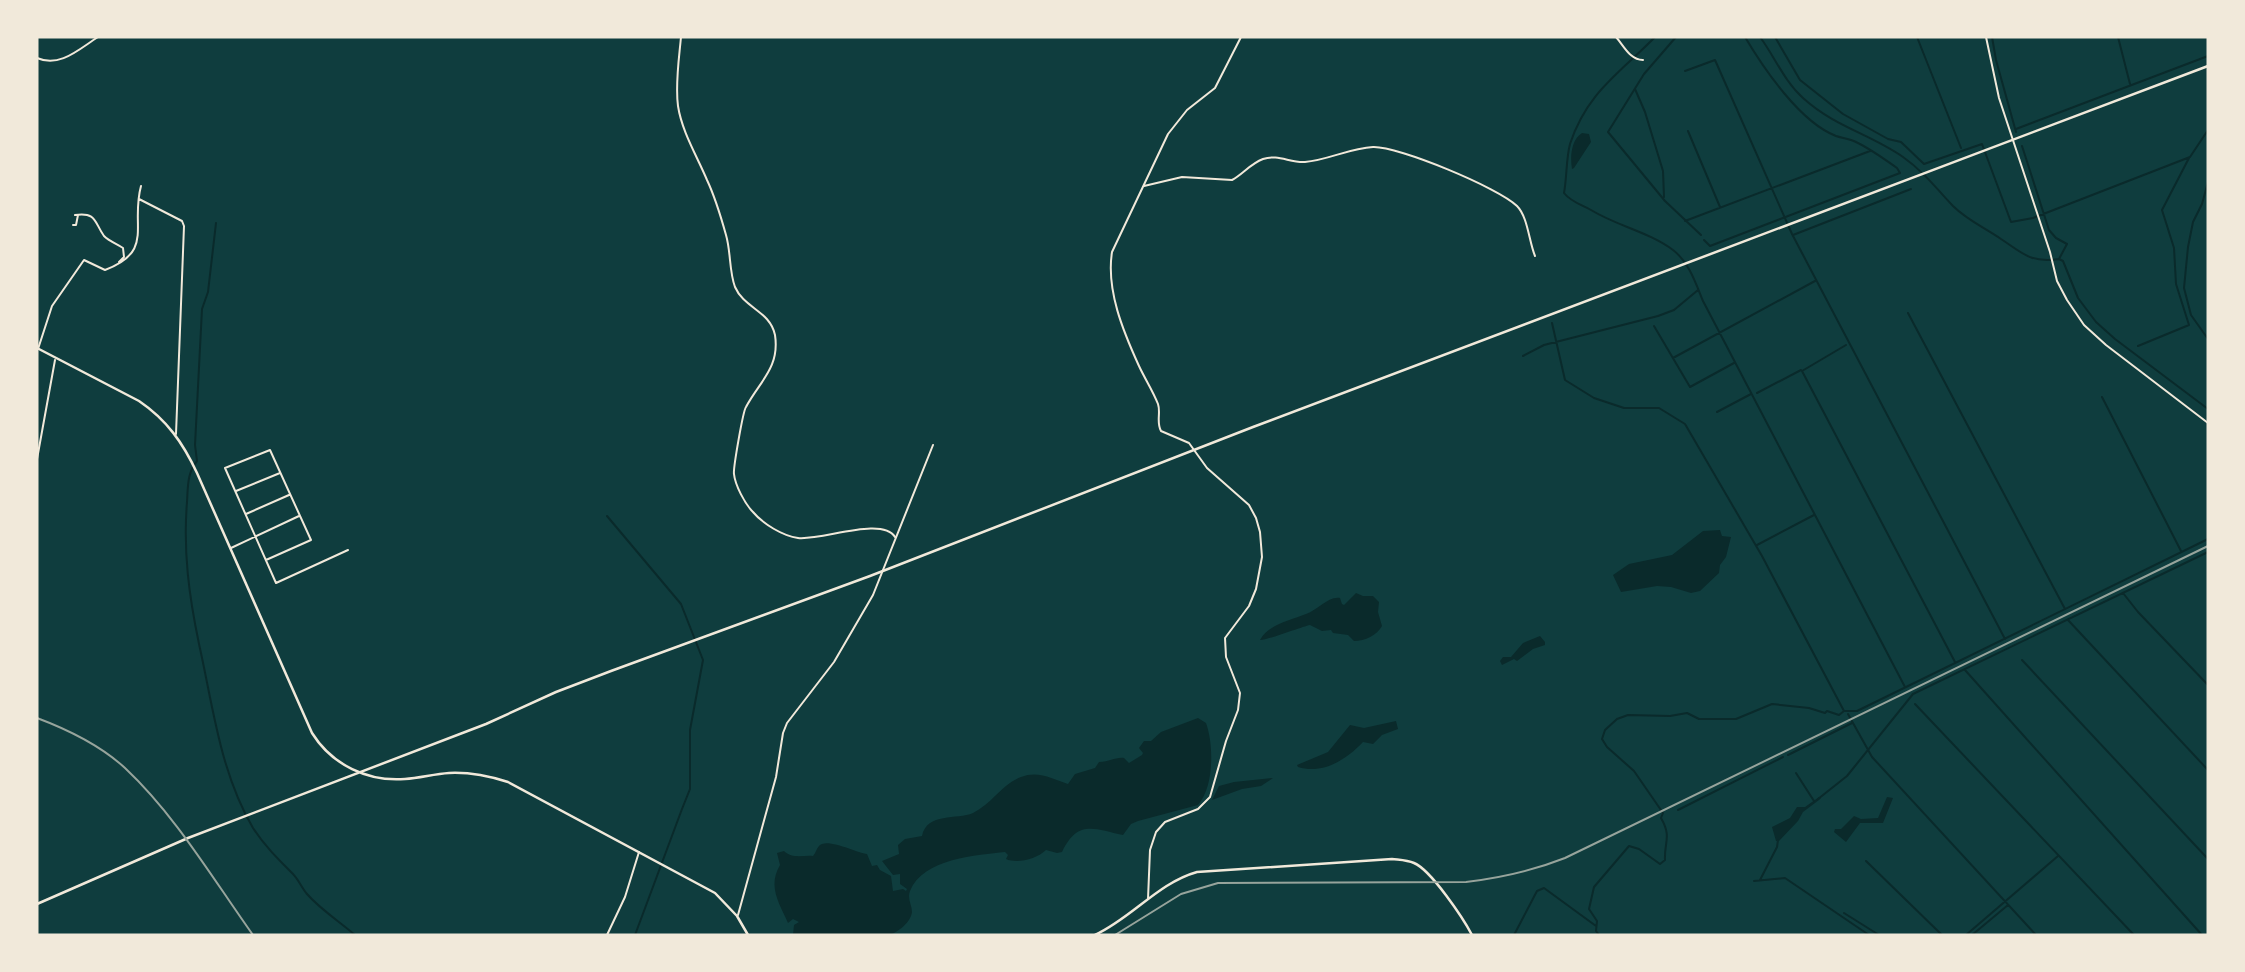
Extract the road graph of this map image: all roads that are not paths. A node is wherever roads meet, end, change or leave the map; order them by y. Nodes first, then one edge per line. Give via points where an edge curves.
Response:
1 (98, 37) edge
2 (681, 37) edge
3 (1241, 37) edge
4 (1616, 37) edge
5 (1986, 37) edge
6 (37, 58) edge
7 (1643, 60) dead end
8 (2208, 66) edge
9 (2013, 141) junction
10 (141, 186) dead end
11 (1143, 187) junction
12 (139, 199) junction
13 (73, 225) dead end
14 (1535, 256) dead end
15 (117, 266) junction
16 (38, 348) edge
17 (56, 358) junction
18 (2208, 423) edge
19 (176, 434) junction
20 (933, 445) dead end
21 (1196, 450) junction
22 (37, 459) edge
23 (280, 473) junction
24 (235, 491) junction
25 (290, 495) junction
26 (246, 514) junction
27 (300, 516) junction
28 (256, 537) junction
29 (895, 537) junction
30 (230, 548) junction
31 (348, 550) dead end
32 (266, 560) junction
33 (884, 571) junction
34 (359, 772) junction
35 (639, 851) junction
36 (1148, 900) junction
37 (37, 904) edge
38 (737, 916) junction
39 (607, 935) edge
40 (748, 935) edge
41 (1095, 935) edge
42 (1472, 935) edge

1 - 6 street via 63,59
2 - 29 street via 677,91 681,117 727,238 736,289 770,322 775,337 768,374 742,415 736,480 752,512 790,536 824,537 863,528 886,529
3 - 11 street via 1215,88 1187,110 1168,134
4 - 7 street via 1632,57
5 - 9 street
8 - 9 main road
9 - 18 street via 2057,281 2084,325
9 - 21 main road
10 - 12 street
11 - 14 street via 1182,177 1232,180 1266,158 1301,162 1364,148 1390,149 1470,178 1506,197 1521,212
11 - 21 street via 1112,252 1113,294 1138,365 1159,407 1158,426
12 - 15 street via 135,248
12 - 19 street via 184,226
13 - 15 street via 77,215 90,216 98,223 105,237 123,248 124,257
15 - 16 street via 105,270 84,260 52,306
16 - 17 main road
17 - 19 main road via 139,401
17 - 22 street
19 - 30 main road
20 - 29 street
21 - 33 main road
21 - 36 street via 1207,468 1253,512 1260,532 1260,572 1249,607 1225,638 1240,701 1216,781 1204,804 1164,822 1156,832 1150,850
23 - 24 street
23 - 24 street via 270,450 225,468
23 - 25 street
24 - 26 street
25 - 26 street
25 - 27 street
26 - 28 street
27 - 28 street
27 - 32 street via 311,540
28 - 30 street
28 - 32 street
29 - 33 street
30 - 34 main road via 312,733 325,751
31 - 32 street via 276,583
33 - 34 main road via 556,692
33 - 38 street via 834,662 787,723
34 - 35 main road via 390,780 450,773 494,778 524,789
34 - 37 main road via 188,838
35 - 38 main road via 715,893
35 - 39 street
36 - 41 main road
36 - 42 main road via 1197,872 1403,860 1428,873
38 - 40 main road

